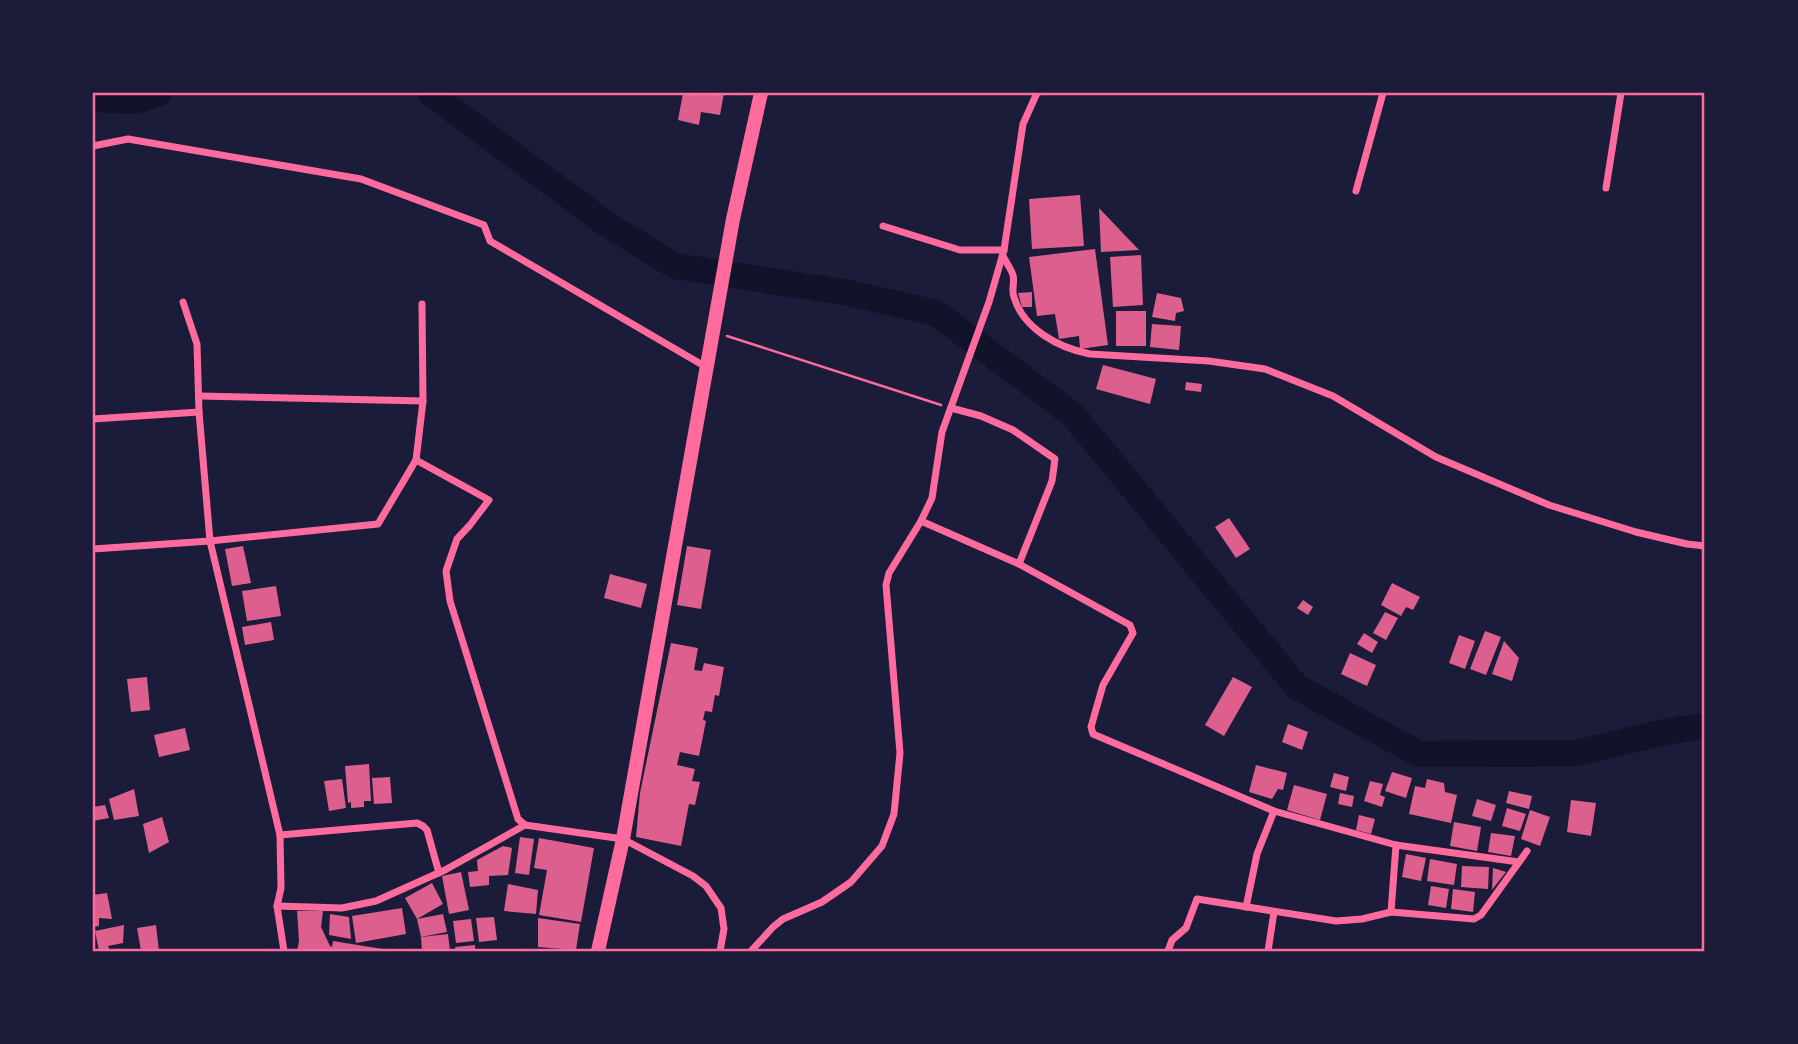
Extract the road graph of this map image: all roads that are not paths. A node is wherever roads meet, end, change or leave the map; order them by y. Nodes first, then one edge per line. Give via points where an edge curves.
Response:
1 (761, 93) edge
2 (1037, 93) edge
3 (1383, 93) edge
4 (1621, 93) edge
5 (93, 146) edge
6 (1606, 188) dead end
7 (1356, 191) dead end
8 (883, 226) dead end
9 (1003, 253) junction
10 (183, 302) dead end
11 (422, 304) dead end
12 (707, 367) junction
13 (199, 396) junction
14 (423, 401) junction
15 (951, 408) junction
16 (199, 412) junction
17 (93, 419) edge
18 (416, 460) junction
19 (921, 521) junction
20 (210, 541) junction
21 (1705, 546) edge
22 (93, 549) edge
23 (1019, 564) junction
24 (1274, 811) junction
25 (525, 825) junction
26 (280, 835) junction
27 (623, 839) junction
28 (1396, 845) junction
29 (1527, 851) dead end
30 (1519, 862) junction
31 (439, 873) junction
32 (278, 906) junction
33 (1245, 907) junction
34 (1274, 912) junction
35 (1391, 912) junction
36 (284, 951) edge
37 (598, 951) edge
38 (720, 951) edge
39 (751, 951) edge
40 (1168, 951) edge
41 (1268, 951) edge

1 - 12 main road
2 - 9 street via 1023,124
3 - 7 street
4 - 6 street
5 - 12 street via 128,139 361,179 484,225 490,241
8 - 9 street via 960,250
9 - 15 street
9 - 21 street via 1021,314 1036,330 1074,351 1265,369 1333,396 1436,457 1549,505 1636,532
10 - 13 street via 197,344
11 - 14 street
12 - 27 main road
13 - 14 street
13 - 16 street
14 - 18 street
15 - 19 street via 942,432 932,498
15 - 23 street via 1013,430 1055,459 1052,481
16 - 17 street
16 - 20 street
18 - 20 street via 379,524
18 - 25 street via 489,500 457,539 446,571 447,588 518,819
19 - 23 street
19 - 39 street via 886,585 901,753 894,814 882,846 850,882 822,902 783,919
20 - 22 street
20 - 26 street
23 - 24 street via 1130,625 1133,633 1103,685 1093,734
24 - 28 street
24 - 33 street via 1257,854
25 - 27 street
25 - 31 street
26 - 31 street via 417,823 428,830
26 - 32 street
27 - 37 main road
27 - 38 street via 706,886 721,908
28 - 30 street
28 - 35 street
29 - 30 street
30 - 35 street via 1474,919
31 - 32 street via 388,897 342,908
32 - 36 street
33 - 34 street
33 - 40 street via 1197,899 1186,928 1172,940
34 - 35 street via 1336,921
34 - 41 street

